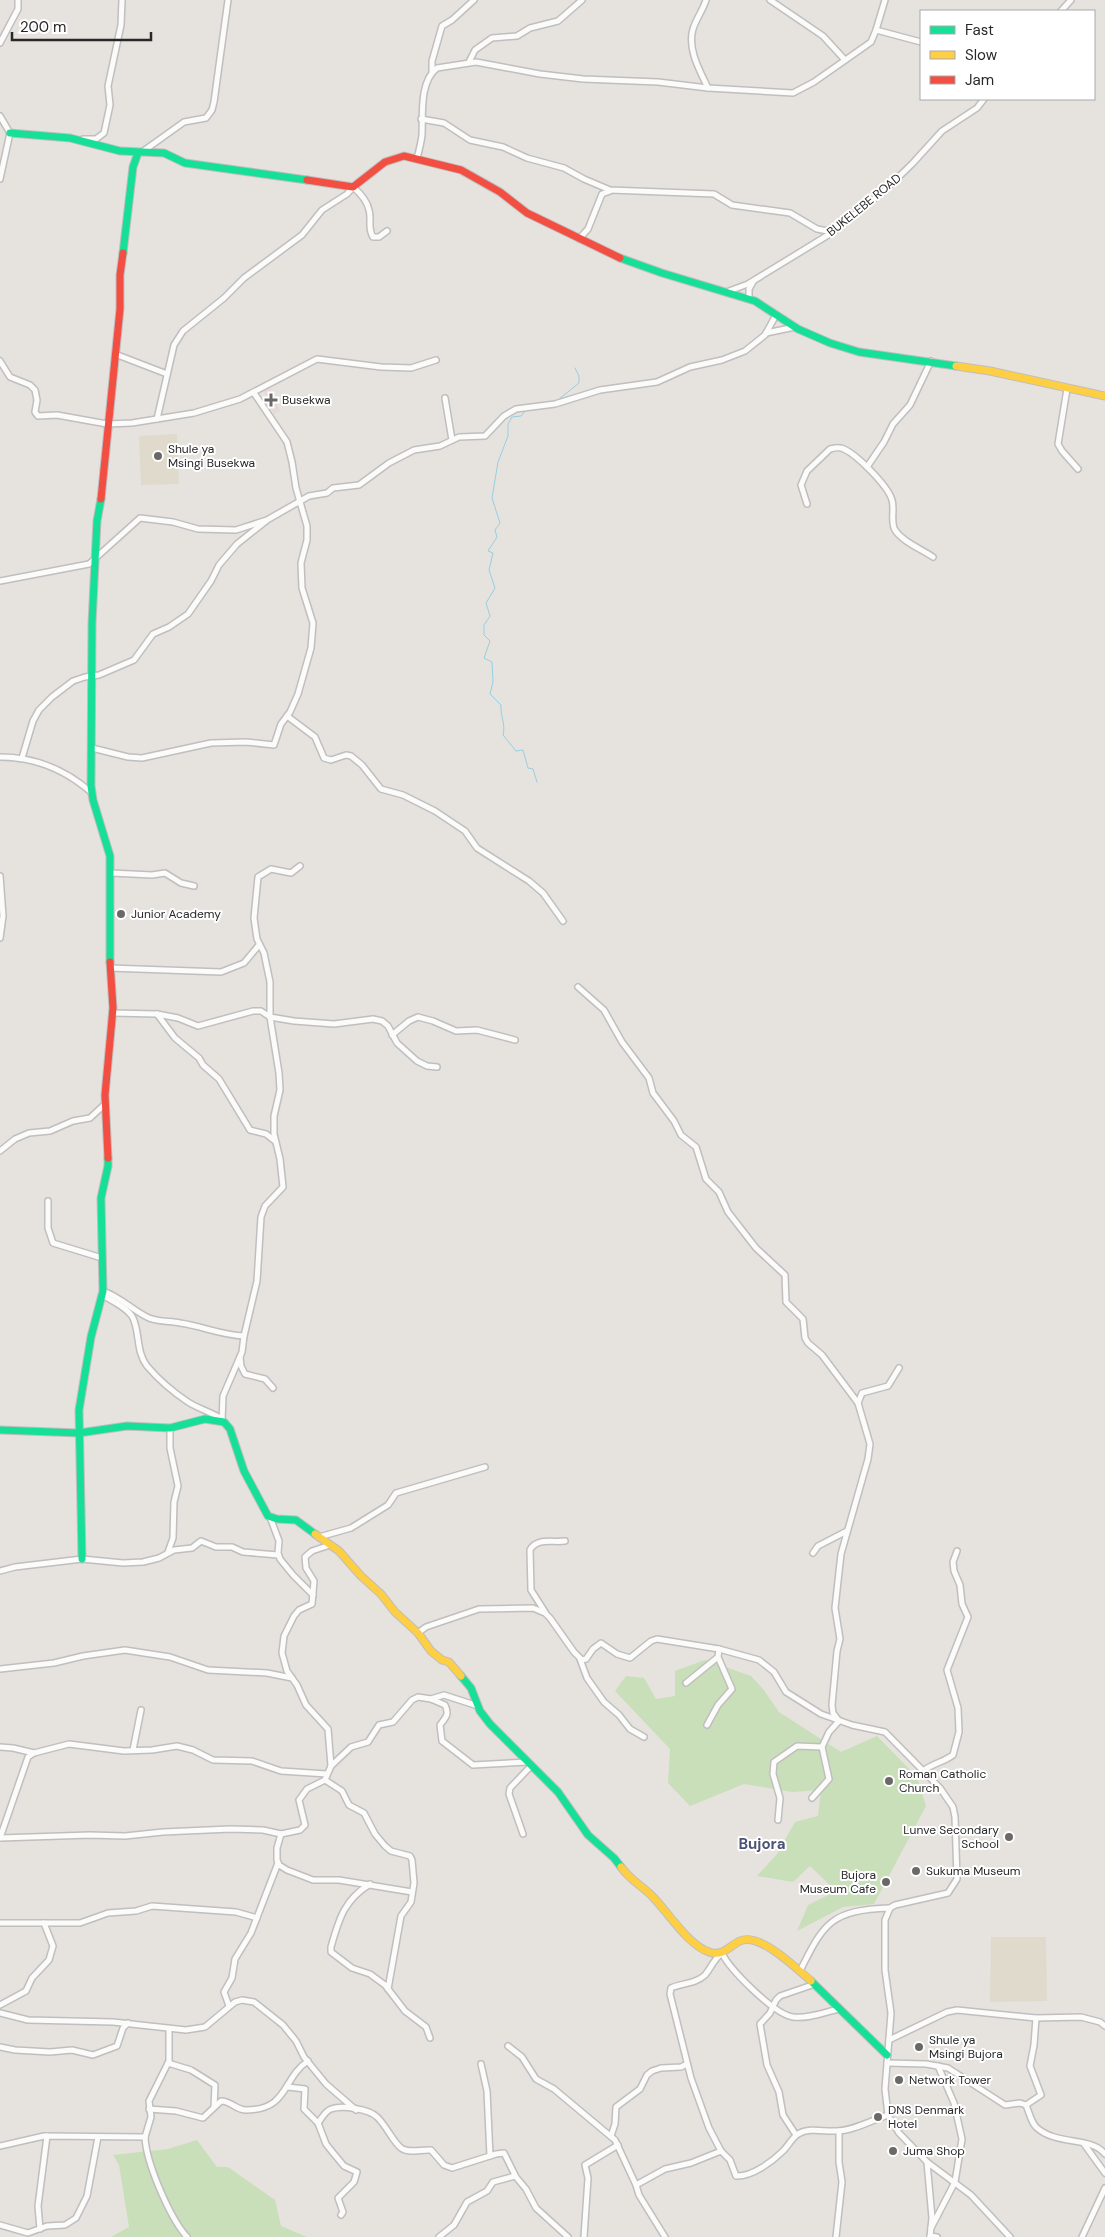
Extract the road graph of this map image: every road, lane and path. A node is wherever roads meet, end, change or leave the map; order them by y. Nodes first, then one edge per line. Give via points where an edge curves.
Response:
1 (18, 0) edge
2 (121, 0) edge
3 (228, 0) edge
4 (474, 0) edge
5 (582, 0) edge
6 (706, 0) edge
7 (770, 0) edge
8 (885, 0) edge
9 (1071, 0) edge
10 (1062, 10) edge
11 (876, 30) junction
12 (920, 42) edge
13 (0, 43) edge
14 (845, 60) junction
15 (470, 62) junction
16 (432, 72) junction
17 (708, 88) junction
18 (983, 100) edge
19 (0, 116) edge
20 (421, 119) junction
21 (10, 133) junction
22 (78, 140) junction
23 (140, 152) junction
24 (417, 158) junction
25 (0, 179) edge
26 (353, 187) junction
27 (610, 190) junction
28 (387, 231) dead end
29 (833, 232) junction
30 (579, 238) junction
31 (755, 280) junction
32 (729, 292) junction
33 (748, 298) junction
34 (776, 316) junction
35 (795, 327) junction
36 (766, 333) junction
37 (116, 354) junction
38 (436, 360) dead end
39 (0, 361) edge
40 (931, 361) junction
41 (167, 374) junction
42 (1067, 389) junction
43 (254, 393) junction
44 (1105, 396) edge
45 (445, 398) dead end
46 (158, 419) junction
47 (107, 424) junction
48 (452, 440) junction
49 (867, 467) junction
50 (1078, 469) dead end
51 (300, 500) junction
52 (807, 504) dead end
53 (267, 520) junction
54 (933, 557) dead end
55 (96, 558) junction
56 (0, 581) edge
57 (91, 676) junction
58 (287, 716) junction
59 (92, 748) junction
60 (0, 757) edge
61 (22, 758) junction
62 (92, 793) junction
63 (300, 866) dead end
64 (111, 872) junction
65 (0, 876) edge
66 (194, 886) dead end
67 (563, 921) dead end
68 (0, 938) edge
69 (259, 945) junction
70 (110, 968) junction
71 (578, 987) dead end
72 (112, 1013) junction
73 (157, 1014) junction
74 (270, 1017) junction
75 (392, 1035) junction
76 (514, 1040) dead end
77 (437, 1067) dead end
78 (105, 1104) junction
79 (276, 1141) junction
80 (0, 1151) edge
81 (48, 1201) dead end
82 (102, 1258) junction
83 (103, 1293) junction
84 (244, 1336) junction
85 (240, 1357) junction
86 (899, 1368) dead end
87 (273, 1388) dead end
88 (858, 1403) junction
89 (222, 1420) junction
90 (170, 1428) junction
91 (0, 1430) edge
92 (79, 1433) junction
93 (486, 1467) dead end
94 (270, 1517) junction
95 (847, 1531) junction
96 (319, 1537) junction
97 (565, 1541) dead end
98 (330, 1545) junction
99 (958, 1551) dead end
100 (168, 1552) junction
101 (813, 1553) dead end
102 (278, 1555) junction
103 (82, 1559) junction
104 (0, 1571) edge
105 (313, 1595) junction
106 (545, 1613) junction
107 (418, 1634) junction
108 (719, 1649) junction
109 (718, 1657) junction
110 (580, 1659) junction
111 (0, 1669) edge
112 (292, 1678) junction
113 (686, 1683) dead end
114 (431, 1699) junction
115 (478, 1706) junction
116 (141, 1710) dead end
117 (839, 1721) junction
118 (707, 1725) dead end
119 (644, 1738) dead end
120 (0, 1747) edge
121 (822, 1747) junction
122 (133, 1750) junction
123 (34, 1752) junction
124 (530, 1764) junction
125 (331, 1766) junction
126 (923, 1771) junction
127 (327, 1774) junction
128 (325, 1780) junction
129 (812, 1798) dead end
130 (778, 1820) dead end
131 (281, 1834) junction
132 (523, 1834) dead end
133 (0, 1838) edge
134 (278, 1862) junction
135 (370, 1884) junction
136 (412, 1892) junction
137 (890, 1908) junction
138 (257, 1918) junction
139 (0, 1923) edge
140 (44, 1923) junction
141 (722, 1953) junction
142 (800, 1971) junction
143 (815, 1984) junction
144 (388, 1989) junction
145 (0, 2005) edge
146 (229, 2006) junction
147 (774, 2007) junction
148 (839, 2009) junction
149 (0, 2014) edge
150 (1036, 2018) junction
151 (128, 2023) junction
152 (1105, 2024) edge
153 (170, 2030) junction
154 (430, 2038) dead end
155 (889, 2040) junction
156 (508, 2046) dead end
157 (0, 2047) edge
158 (887, 2059) junction
159 (308, 2061) junction
160 (168, 2063) junction
161 (481, 2064) dead end
162 (686, 2064) junction
163 (938, 2066) junction
164 (288, 2086) junction
165 (1026, 2105) junction
166 (214, 2107) junction
167 (149, 2109) junction
168 (356, 2110) junction
169 (888, 2115) junction
170 (318, 2123) junction
171 (839, 2131) junction
172 (796, 2135) junction
173 (47, 2136) junction
174 (611, 2136) junction
175 (98, 2138) junction
176 (145, 2138) junction
177 (1084, 2144) junction
178 (618, 2145) junction
179 (0, 2146) edge
180 (721, 2150) junction
181 (1105, 2154) edge
182 (490, 2156) junction
183 (927, 2162) junction
184 (1105, 2172) edge
185 (515, 2176) junction
186 (955, 2182) junction
187 (636, 2185) junction
188 (1105, 2188) edge
189 (341, 2215) dead end
190 (0, 2225) edge
191 (931, 2228) junction
192 (40, 2229) junction
193 (187, 2237) edge
194 (439, 2237) edge
195 (568, 2237) edge
196 (584, 2237) edge
197 (665, 2237) edge
198 (836, 2237) edge
199 (930, 2237) edge
200 (937, 2237) edge
201 (1010, 2237) edge
202 (1082, 2237) edge

1 - 13 street via 18,9
2 - 22 street via 121,25 108,86 110,105 104,132 96,139
3 - 23 street via 214,102 209,115 184,122
4 - 16 street via 442,26
5 - 15 street via 558,21 530,28 517,36 492,38 475,50
6 - 17 street via 692,36 695,58
7 - 14 street via 823,36
8 - 11 street
9 - 10 street
11 - 12 street
11 - 14 street via 864,49
14 - 17 street via 794,93
15 - 16 street via 442,66
15 - 17 street via 564,77
16 - 20 street
18 - 29 street, BUKELEBE ROAD via 977,108 942,131 885,190
19 - 21 street
20 - 24 street via 422,136
20 - 27 street via 444,123 470,140 564,168
21 - 22 street
21 - 25 street
22 - 23 street via 104,148
23 - 26 street via 164,153 185,163
23 - 37 street via 133,167 120,275
24 - 26 street via 404,156 385,162
24 - 30 street via 461,170 500,192 527,213
26 - 28 street via 369,211 369,228 373,237
26 - 41 street via 322,210 302,235 244,278 183,331 174,345
27 - 29 street via 714,194 732,205 790,213 817,229
27 - 30 street via 602,194 588,229
29 - 31 street, BUKELEBE ROAD
30 - 32 street via 615,256 662,273
31 - 32 street, BUKELEBE ROAD
31 - 33 street
32 - 33 street
33 - 34 street
34 - 35 street
34 - 36 street
35 - 36 street
35 - 40 street via 858,352
36 - 48 street via 745,351 722,360 690,368 657,382 600,390 555,404 523,407 509,412 485,436
37 - 41 street
37 - 47 street
38 - 43 street via 411,368 317,359
39 - 47 street via 10,377 35,390 34,412 38,416 57,415
40 - 42 street
40 - 49 street via 910,405 893,424
41 - 46 street
42 - 44 street
42 - 50 street via 1058,444
43 - 46 street via 213,408
43 - 51 street via 286,442
45 - 48 street
46 - 47 street
47 - 55 street
48 - 51 street via 440,446 406,453 356,487 333,488 327,493
49 - 52 street via 844,449 830,449 807,471 802,481
49 - 54 street via 889,493 895,530
51 - 53 street
51 - 58 street via 308,533 301,563 302,588 314,627 309,658
53 - 55 street via 230,530 198,529 140,518
53 - 57 street via 237,544 219,565 188,614 153,634 134,660 99,676
55 - 56 street via 82,567
55 - 57 street
57 - 59 street
57 - 61 street via 64,687 40,710 33,721
58 - 59 street via 274,745 211,743 142,758
58 - 67 street via 314,737 324,758 331,760 351,756 381,789 404,795 465,831 477,848 535,886
59 - 62 street
60 - 61 street
61 - 62 street via 57,769
62 - 64 street via 109,849
63 - 69 street via 292,873 271,869 258,878 254,918
64 - 66 street via 168,874 181,884
64 - 70 street
65 - 68 street via 3,916
69 - 70 street via 244,963 221,972
69 - 74 street via 264,953 270,982
70 - 72 street
71 - 88 street via 604,1010 622,1042 649,1078 653,1093 681,1135 696,1147 706,1179 719,1192 728,1212 756,1248 785,1275 786,1302 803,1319 805,1338
72 - 73 street
72 - 78 street
73 - 74 street via 196,1026 250,1011
73 - 79 street via 175,1038 219,1079 250,1130 266,1134
74 - 75 street via 334,1024 377,1020 386,1024
74 - 79 street via 280,1081 274,1116
75 - 76 street via 418,1018 456,1031 477,1030
75 - 77 street via 417,1061
78 - 80 street via 90,1118 50,1131 24,1135
78 - 82 street via 108,1158 102,1198
79 - 84 street via 283,1187 265,1206 261,1217 257,1281
81 - 82 street via 48,1228 53,1243
82 - 83 street
83 - 84 street via 117,1296 152,1319
83 - 89 street via 133,1318 142,1356 158,1378 188,1401
83 - 92 street via 84,1372
84 - 85 street
85 - 87 street via 245,1374 265,1379
85 - 89 street via 225,1387
86 - 88 street via 888,1386 862,1393
88 - 95 street via 870,1447
89 - 90 street via 199,1420
89 - 94 street via 230,1429 239,1461
90 - 92 street via 127,1426
90 - 100 street via 170,1448 178,1486 173,1538
91 - 92 street
92 - 103 street
93 - 96 street via 396,1493 388,1505 352,1528
94 - 96 street via 296,1520
94 - 102 street via 279,1541
95 - 101 street via 818,1546
95 - 117 street via 835,1608 840,1639 832,1706
96 - 98 street
97 - 106 street via 541,1542 530,1550 531,1590
98 - 105 street via 305,1557 306,1568 314,1581
98 - 107 street
99 - 126 street via 953,1562 954,1571 968,1617 947,1672 958,1708 959,1732 953,1755
100 - 102 street via 192,1548 202,1540 216,1547
100 - 103 street via 143,1562
102 - 105 street
103 - 104 street via 15,1566
105 - 112 street via 311,1606 296,1613 284,1636 282,1653
106 - 107 street via 528,1608 479,1608
106 - 110 street
107 - 115 street via 431,1651 449,1662 467,1683
108 - 109 street
108 - 110 street via 656,1639 630,1658 601,1643 586,1659
108 - 117 street via 760,1660 774,1672 790,1695
109 - 113 street
109 - 118 street via 732,1689
110 - 119 street via 587,1678 604,1702 630,1730
111 - 112 street via 124,1650 170,1657 208,1670 238,1670
112 - 125 street via 309,1710 328,1729
114 - 115 street via 442,1695
114 - 124 street via 445,1705 448,1711 440,1725 442,1741 468,1762 480,1766
114 - 125 street via 418,1697 412,1700 393,1722 379,1725 370,1740 353,1745
115 - 124 street via 490,1724
116 - 122 street
117 - 121 street
117 - 126 street via 885,1732
120 - 123 street
121 - 129 street via 829,1779
121 - 130 street via 797,1746 774,1762 773,1774 780,1798
122 - 123 street via 69,1744
122 - 127 street via 177,1746 213,1760 244,1760 281,1770
123 - 133 street via 24,1765
124 - 132 street via 510,1788 509,1794
124 - 141 street via 558,1792 588,1835 614,1858 624,1873 645,1888 694,1943 708,1952
125 - 127 street
126 - 137 street via 940,1788 954,1812 956,1883 948,1893
127 - 128 street
128 - 131 street via 307,1789 299,1799 304,1828
128 - 136 street via 342,1791 350,1805 364,1813 385,1846 411,1858
131 - 133 street via 230,1829 125,1836 90,1834
131 - 134 street
134 - 135 street via 287,1870 313,1880
134 - 138 street
135 - 136 street
135 - 144 street via 348,1902 331,1950 336,1958 370,1974
136 - 144 street via 410,1905 401,1916
137 - 142 street via 855,1911 832,1921 817,1938
137 - 155 street via 885,1920 885,1970 891,2013
138 - 140 street via 236,1912 152,1906 108,1913 80,1923
138 - 146 street via 250,1937 238,1954 232,1978 225,1989
139 - 140 street
140 - 145 street via 53,1946 49,1960 32,1978 26,1991
141 - 142 street via 734,1943 752,1940 768,1946
141 - 147 street via 740,1979
141 - 162 street via 702,1977 675,1986 670,1991
142 - 143 street
143 - 147 street via 784,1994
143 - 148 street
144 - 154 street via 404,2011 426,2027
146 - 153 street via 203,2027
146 - 159 street via 242,2000 264,2008 289,2030
147 - 148 street via 794,2017
147 - 172 street via 760,2026 767,2065 779,2092 783,2115
148 - 158 street
149 - 151 street via 28,2020
150 - 152 street via 1081,2017
150 - 155 street via 951,2011
150 - 165 street via 1030,2066 1042,2094
151 - 153 street
151 - 157 street via 117,2046 97,2055 69,2050 50,2052
153 - 160 street
155 - 158 street
156 - 174 street via 522,2057 536,2079 554,2089
158 - 163 street
158 - 169 street via 885,2089
159 - 164 street via 300,2066
159 - 168 street via 326,2084
160 - 166 street via 191,2070 215,2085
160 - 167 street via 148,2101
161 - 182 street via 487,2091
162 - 174 street via 649,2073 640,2089 616,2107
162 - 180 street
163 - 165 street via 953,2070 1002,2104
163 - 186 street via 954,2103 962,2134
164 - 166 street via 281,2097 261,2109 239,2109 224,2101
164 - 170 street via 304,2089 304,2110
165 - 177 street via 1038,2128 1054,2138
166 - 167 street via 203,2118 176,2110
167 - 176 street via 151,2116
168 - 170 street via 331,2109
168 - 182 street via 375,2115 388,2128 400,2148 434,2151 448,2168
169 - 171 street
169 - 183 street via 899,2133
170 - 189 street via 328,2148 358,2174 338,2198
171 - 172 street via 810,2130
171 - 198 street via 838,2162 842,2182
172 - 180 street via 773,2160 744,2176 735,2174 730,2160
173 - 175 street
173 - 179 street
173 - 192 street via 38,2206
174 - 178 street
175 - 176 street
175 - 192 street via 87,2196 80,2213 65,2225
176 - 193 street via 149,2163 172,2216
177 - 181 street via 1098,2147
177 - 184 street
178 - 187 street
178 - 196 street via 586,2164
180 - 187 street via 691,2163 665,2169
182 - 185 street via 501,2152 505,2154
183 - 186 street
183 - 191 street
185 - 194 street via 493,2182 487,2191 467,2202 454,2225
185 - 195 street via 536,2208
186 - 191 street
186 - 201 street
187 - 197 street via 639,2196
188 - 202 street
190 - 192 street via 27,2233
191 - 199 street
199 - 200 street

